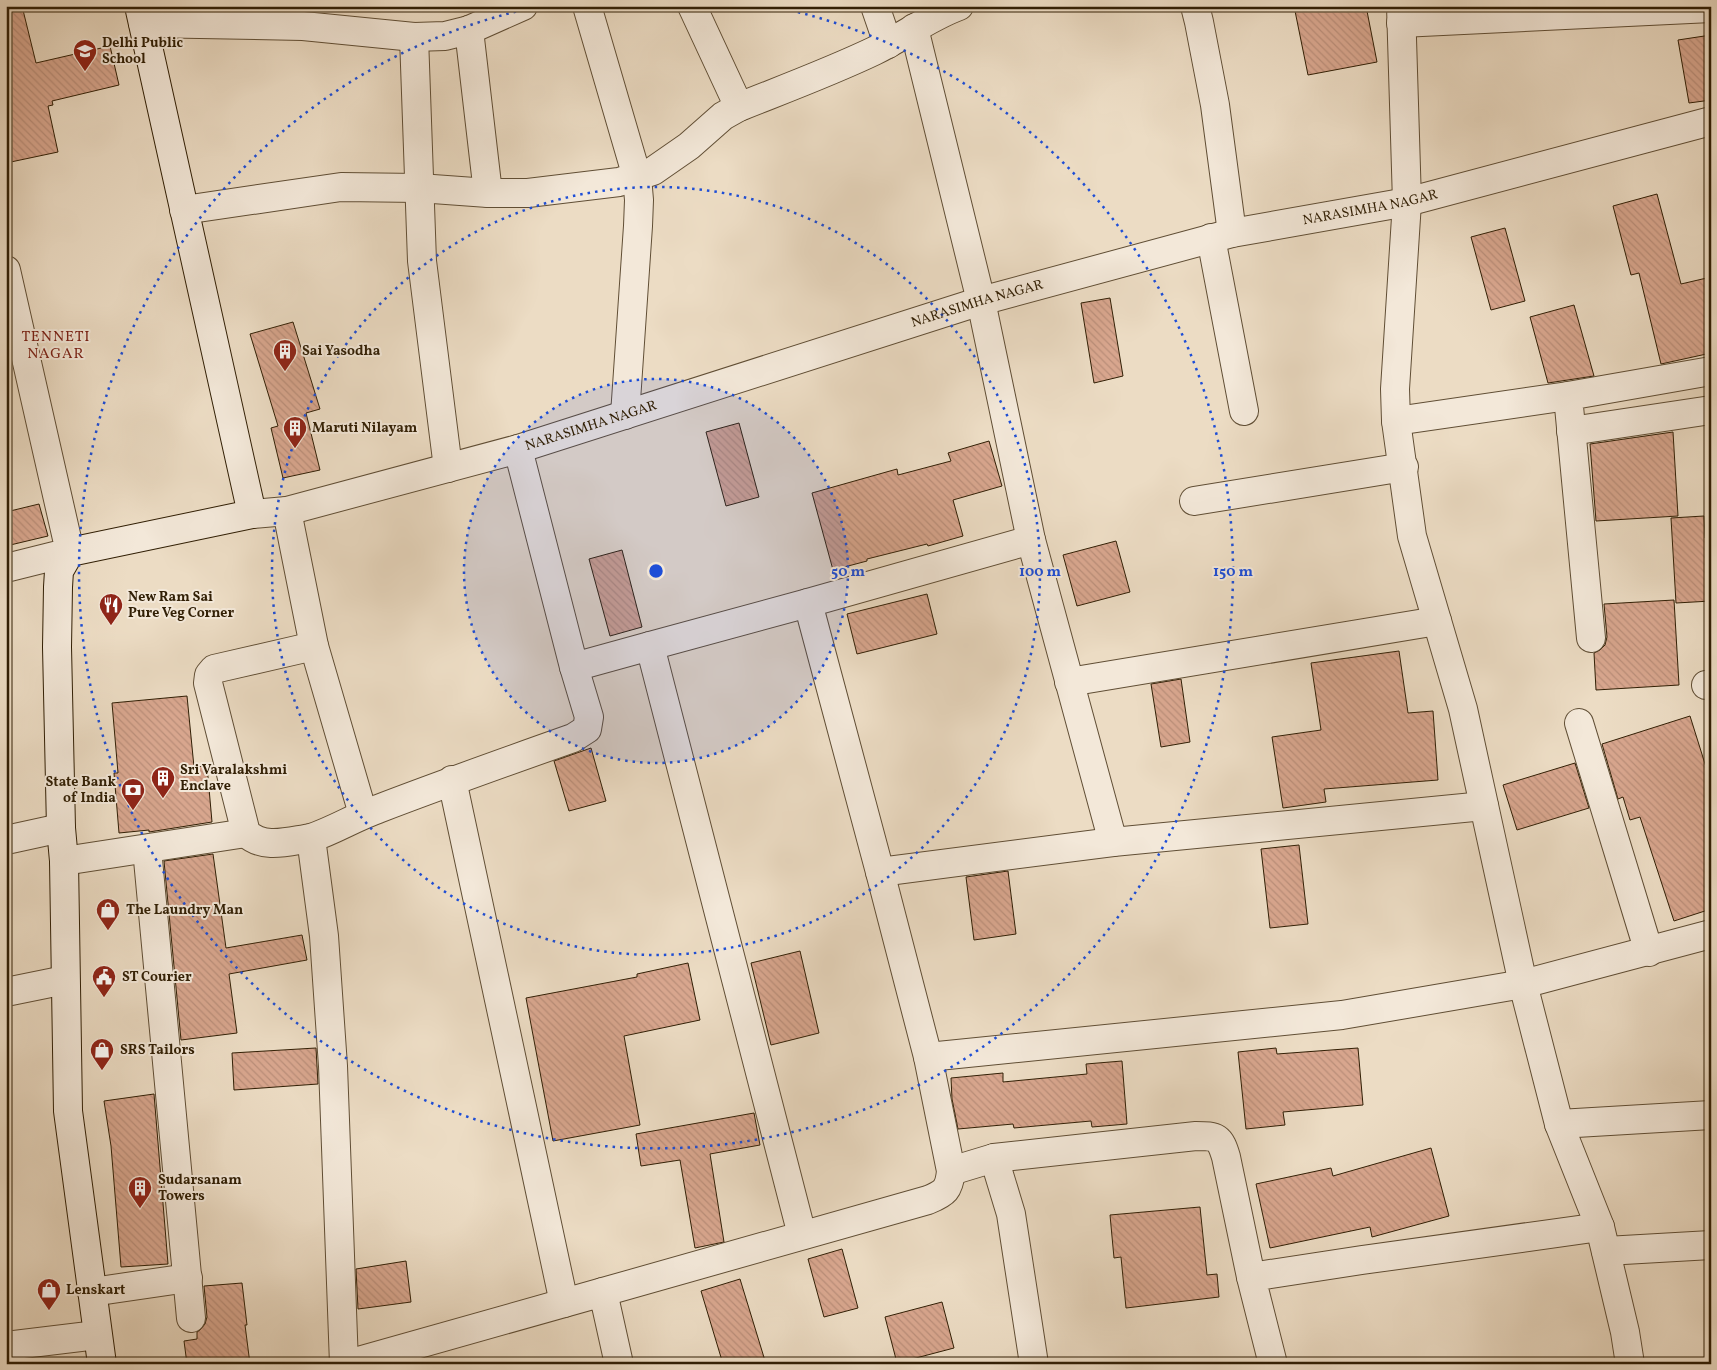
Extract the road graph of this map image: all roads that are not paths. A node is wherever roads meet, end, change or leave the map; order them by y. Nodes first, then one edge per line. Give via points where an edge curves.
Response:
1 (523, 6) edge
2 (587, 6) edge
3 (692, 6) edge
4 (875, 6) edge
5 (959, 6) edge
6 (1195, 6) edge
7 (1711, 8) edge
8 (141, 15) edge
9 (1401, 15) edge
10 (301, 16) edge
11 (914, 28) junction
12 (469, 30) junction
13 (414, 37) junction
14 (888, 44) junction
15 (739, 107) junction
16 (1711, 121) edge
17 (637, 177) junction
18 (419, 188) junction
19 (488, 193) junction
20 (1407, 202) junction
21 (184, 210) junction
22 (1222, 236) junction
23 (6, 270) edge
24 (981, 301) junction
25 (1711, 372) edge
26 (1568, 396) junction
27 (1711, 410) edge
28 (1244, 411) dead end
29 (625, 415) junction
30 (1396, 421) junction
31 (1571, 431) junction
32 (518, 449) junction
33 (1404, 467) junction
34 (448, 468) junction
35 (1194, 502) dead end
36 (287, 511) junction
37 (252, 514) junction
38 (1031, 540) junction
39 (70, 552) junction
40 (6, 568) edge
41 (808, 603) junction
42 (1436, 621) junction
43 (1592, 638) dead end
44 (314, 646) junction
45 (650, 646) junction
46 (574, 666) junction
47 (1070, 682) junction
48 (1579, 723) dead end
49 (452, 780) junction
50 (1484, 806) junction
51 (364, 814) junction
52 (62, 828) junction
53 (246, 834) junction
54 (311, 838) junction
55 (6, 840) edge
56 (1113, 842) junction
57 (147, 849) junction
58 (64, 861) junction
59 (880, 872) junction
60 (1711, 934) edge
61 (1649, 952) junction
62 (65, 980) junction
63 (1523, 984) junction
64 (6, 992) edge
65 (928, 1057) junction
66 (1711, 1114) edge
67 (1559, 1124) junction
68 (994, 1158) junction
69 (950, 1171) junction
70 (802, 1235) junction
71 (1603, 1239) junction
72 (1711, 1245) edge
73 (1251, 1277) junction
74 (188, 1278) junction
75 (92, 1292) junction
76 (603, 1292) junction
77 (564, 1303) junction
78 (192, 1318) dead end
79 (97, 1334) junction
80 (6, 1346) edge
81 (102, 1364) edge
82 (344, 1364) edge
83 (348, 1364) edge
84 (619, 1364) edge
85 (1034, 1364) edge
86 (1273, 1364) edge
87 (1630, 1364) edge

1 - 12 street
2 - 17 street
3 - 15 street
4 - 14 street
5 - 11 street
6 - 22 street via 1215,104
7 - 9 street
8 - 10 street
8 - 21 street
9 - 20 street
10 - 13 street
11 - 14 street
11 - 24 street
12 - 13 street via 445,36
12 - 19 street
13 - 18 street
14 - 15 street
15 - 17 street via 653,171
16 - 20 street, NARASIMHA NAGAR
17 - 19 street via 578,188
17 - 29 street via 638,226
18 - 19 street
18 - 21 street via 341,187
18 - 34 street via 422,261
20 - 22 street, NARASIMHA NAGAR
20 - 30 street via 1395,389
21 - 37 street
22 - 24 street, NARASIMHA NAGAR
22 - 28 street
23 - 39 street
24 - 29 street, NARASIMHA NAGAR
24 - 38 street
25 - 26 street
26 - 30 street
26 - 31 street
27 - 31 street
29 - 32 street, NARASIMHA NAGAR
30 - 33 street
31 - 43 street
32 - 34 street, NARASIMHA NAGAR
32 - 46 street
33 - 35 street
33 - 42 street via 1412,536
34 - 36 street, NARASIMHA NAGAR
36 - 37 street, NARASIMHA NAGAR
36 - 44 street
37 - 39 street, NARASIMHA NAGAR
38 - 41 street
38 - 47 street
39 - 40 street, NARASIMHA NAGAR
39 - 52 street via 59,571 58,588
41 - 45 street
41 - 59 street
42 - 47 street
42 - 50 street via 1463,709
44 - 51 street
44 - 53 street via 214,668 208,675
45 - 46 street
45 - 70 street
46 - 49 street via 589,717 587,730 574,738
47 - 56 street
48 - 61 street
49 - 51 street
49 - 77 street
50 - 56 street
50 - 63 street
51 - 54 street
52 - 55 street
52 - 58 street
53 - 54 street via 254,841 269,844
53 - 57 street
54 - 82 street via 324,936
56 - 59 street
57 - 58 street
57 - 74 street
58 - 62 street
59 - 65 street
60 - 61 street
61 - 63 street
62 - 64 street
62 - 75 street via 68,1111
63 - 65 street via 1342,1015
63 - 67 street
65 - 69 street
66 - 67 street
67 - 71 street
68 - 69 street
68 - 73 street via 1213,1136 1222,1143
68 - 85 street via 1011,1214
69 - 70 street via 949,1186 939,1196
70 - 76 street
71 - 72 street
71 - 73 street via 1362,1260
71 - 87 street
73 - 86 street
74 - 75 street
74 - 78 street
75 - 79 street
76 - 77 street
76 - 84 street
77 - 83 street
79 - 80 street
79 - 81 street

